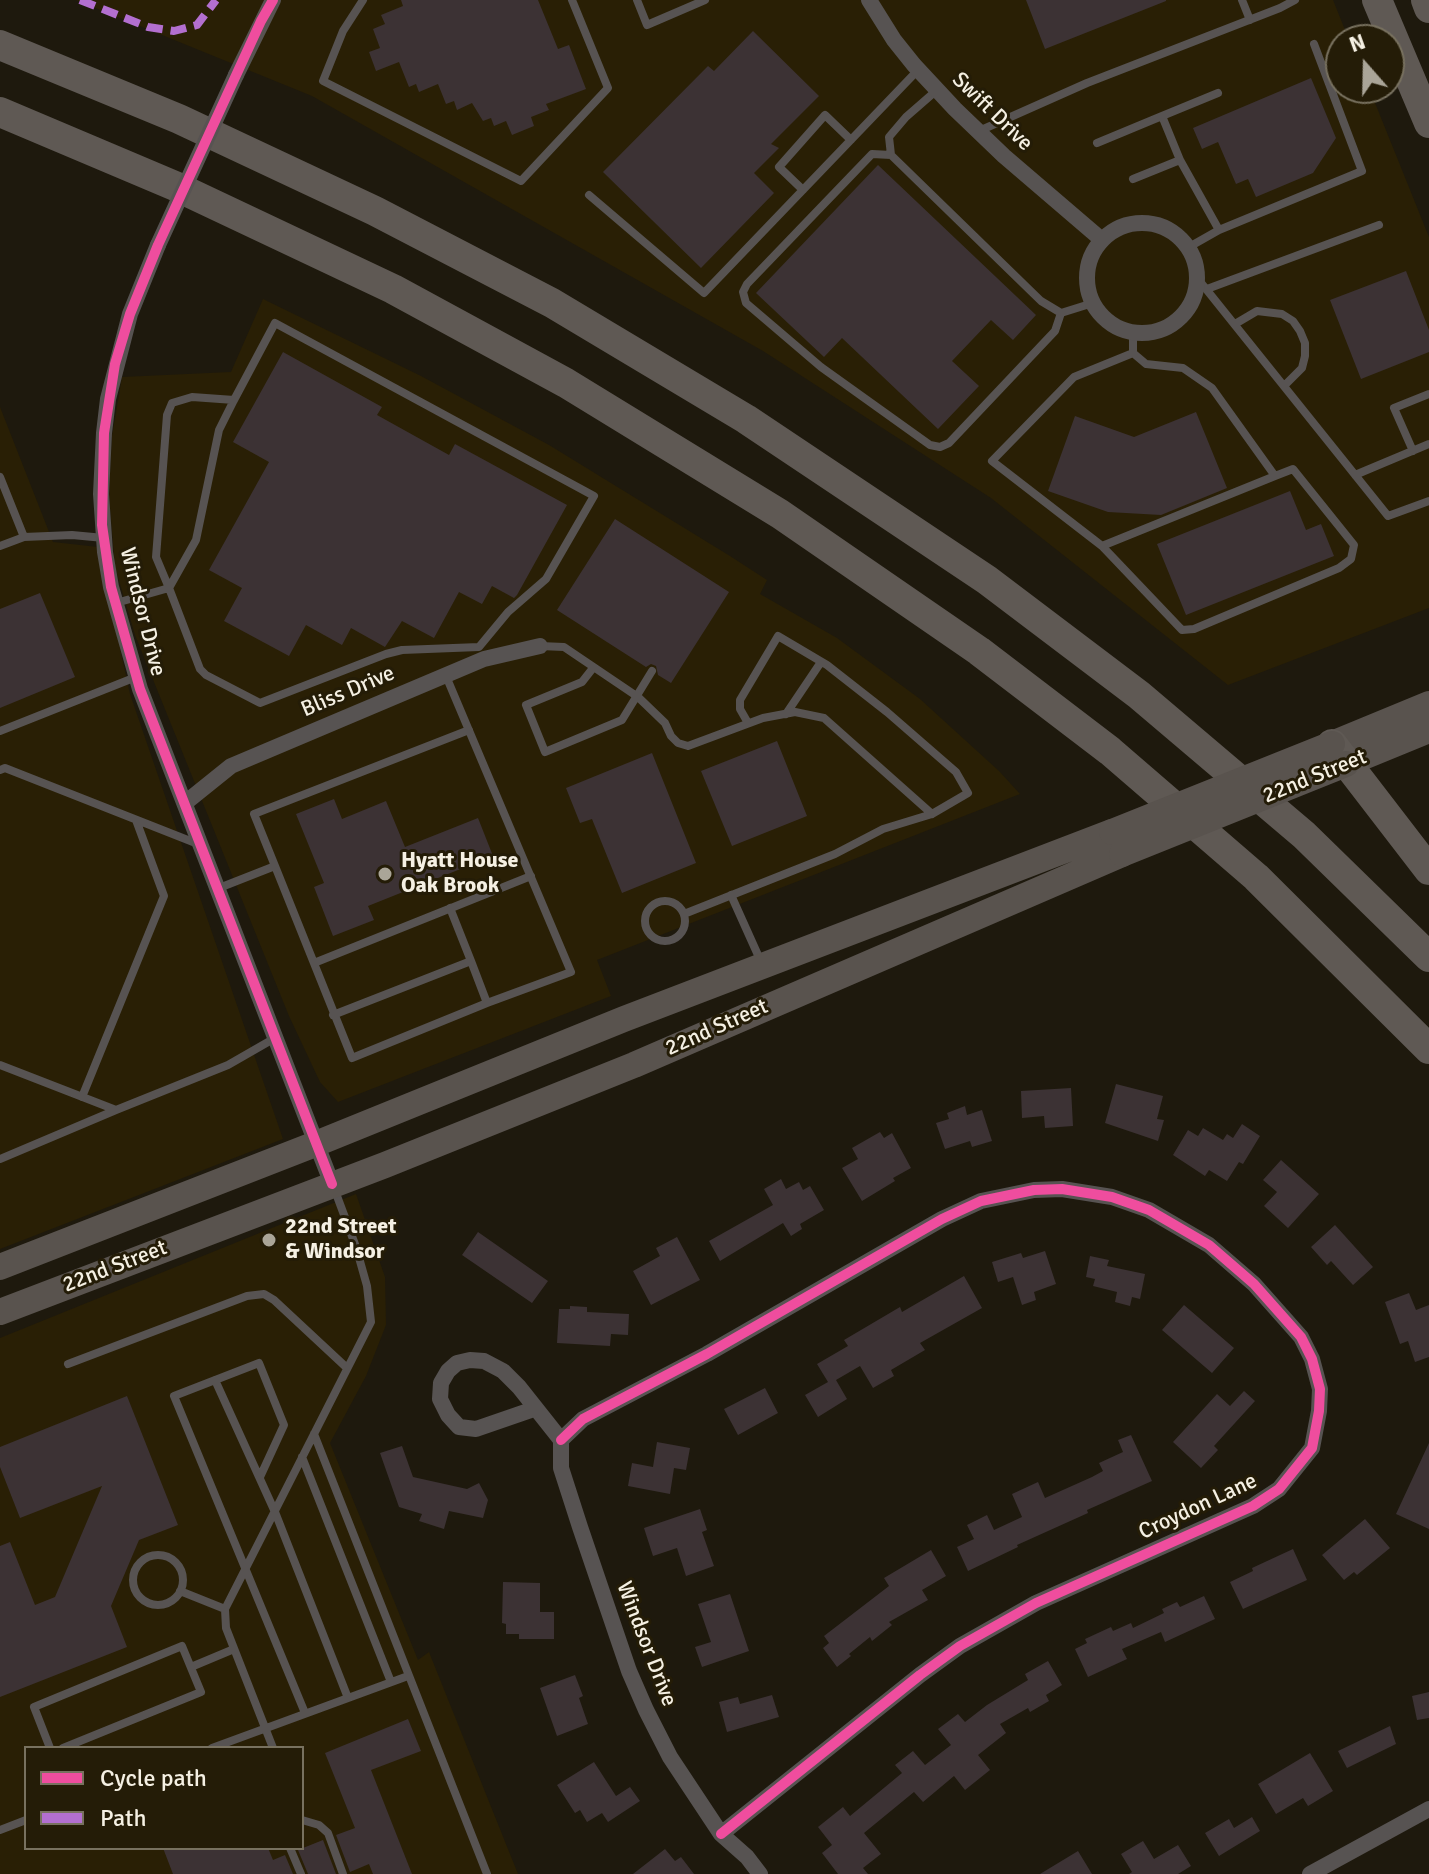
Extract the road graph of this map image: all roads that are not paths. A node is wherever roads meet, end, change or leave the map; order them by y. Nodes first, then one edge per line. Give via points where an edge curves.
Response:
1 (273, 0) edge
2 (363, 0) edge
3 (572, 0) edge
4 (637, 0) edge
5 (705, 0) edge
6 (869, 0) edge
7 (1242, 0) edge
8 (1295, 0) edge
9 (1377, 0) edge
10 (1385, 0) edge
11 (1426, 0) edge
12 (1429, 8) edge
13 (1250, 20) junction
14 (1314, 44) dead end
15 (0, 45) edge
16 (1406, 68) junction
17 (918, 70) junction
18 (937, 90) junction
19 (1218, 93) dead end
20 (0, 112) edge
21 (1162, 116) junction
22 (1429, 123) edge
23 (978, 132) junction
24 (851, 140) junction
25 (1097, 143) dead end
26 (891, 155) junction
27 (1180, 160) junction
28 (1133, 179) dead end
29 (803, 190) junction
30 (589, 195) dead end
31 (1379, 225) dead end
32 (1219, 230) junction
33 (1102, 240) junction
34 (1189, 247) junction
35 (1202, 284) junction
36 (1093, 303) junction
37 (1061, 313) junction
38 (1235, 324) junction
39 (1133, 333) junction
40 (1133, 353) junction
41 (1284, 386) junction
42 (1429, 394) edge
43 (234, 400) junction
44 (1429, 444) edge
45 (1413, 451) junction
46 (1355, 475) junction
47 (1275, 476) junction
48 (0, 477) edge
49 (1429, 501) edge
50 (24, 537) junction
51 (104, 538) junction
52 (0, 546) edge
53 (1102, 546) junction
54 (169, 588) junction
55 (115, 603) junction
56 (540, 646) joint
57 (482, 653) junction
58 (821, 662) junction
59 (593, 668) junction
60 (652, 671) dead end
61 (445, 675) junction
62 (136, 677) junction
63 (638, 697) junction
64 (1429, 704) edge
65 (786, 714) junction
66 (748, 723) junction
67 (469, 730) junction
68 (1429, 730) edge
69 (0, 731) edge
70 (1339, 754) junction
71 (0, 770) edge
72 (185, 803) junction
73 (932, 814) junction
74 (136, 820) junction
75 (1117, 843) junction
76 (202, 846) junction
77 (275, 866) junction
78 (1429, 870) edge
79 (531, 876) junction
80 (219, 888) junction
81 (731, 895) junction
82 (450, 908) junction
83 (684, 914) junction
84 (1429, 957) edge
85 (471, 961) junction
86 (314, 963) junction
87 (763, 966) junction
88 (487, 1003) junction
89 (333, 1015) junction
90 (276, 1037) junction
91 (1429, 1049) edge
92 (0, 1065) edge
93 (82, 1097) junction
94 (116, 1110) junction
95 (318, 1143) junction
96 (0, 1159) edge
97 (332, 1184) junction
98 (0, 1267) edge
99 (0, 1312) edge
100 (68, 1364) dead end
101 (347, 1368) junction
102 (215, 1380) junction
103 (534, 1409) junction
104 (314, 1434) junction
105 (561, 1440) junction
106 (302, 1457) junction
107 (260, 1477) junction
108 (275, 1512) junction
109 (245, 1570) junction
110 (180, 1591) junction
111 (225, 1609) junction
112 (234, 1649) junction
113 (191, 1667) junction
114 (408, 1676) junction
115 (391, 1682) junction
116 (348, 1698) junction
117 (305, 1713) junction
118 (265, 1728) junction
119 (49, 1746) edge
120 (68, 1746) edge
121 (217, 1746) edge
122 (272, 1746) edge
123 (1429, 1809) edge
124 (24, 1821) edge
125 (304, 1821) edge
126 (0, 1830) edge
127 (721, 1834) junction
128 (291, 1850) edge
129 (301, 1874) edge
130 (343, 1874) edge
131 (487, 1874) edge
132 (760, 1874) edge
133 (1310, 1874) edge

1 - 51 street, Windsor Drive, bridge via 130,314 108,399 101,471
2 - 3 lane via 343,31 323,81 521,181 608,88
4 - 5 lane via 647,25
6 - 17 street, Swift Drive
7 - 13 lane
8 - 13 lane
9 - 16 highway
10 - 16 highway
11 - 12 highway
13 - 23 lane
14 - 32 lane via 1362,171
15 - 84 highway via 179,119 375,211 552,303 746,419 975,571 1139,695 1304,835
16 - 22 highway
17 - 18 street, Swift Drive
17 - 24 lane
18 - 23 street, Swift Drive
18 - 26 lane via 889,137
19 - 21 lane
20 - 91 highway via 162,180 393,289 577,389 792,522 979,651 1122,761 1256,877
21 - 25 lane
21 - 27 lane
23 - 33 street, Swift Drive
24 - 29 lane
24 - 29 lane via 825,115 779,167
26 - 37 lane via 1041,301
26 - 37 lane via 872,154 747,284 746,303 821,367 940,447 1055,331
27 - 28 lane
27 - 32 lane
29 - 30 lane via 704,293
31 - 35 lane
32 - 34 lane
33 - 34 street via 1130,223 1147,222 1163,226
33 - 36 street via 1087,270
34 - 35 street
35 - 38 lane
35 - 39 street via 1185,314 1170,326
36 - 37 lane
36 - 39 street via 1109,323
38 - 41 lane
38 - 41 lane via 1257,311 1293,321 1305,343 1305,356 1302,368
39 - 40 lane
40 - 47 lane via 1146,364 1183,368 1212,388
40 - 53 lane via 1074,377 992,461
41 - 46 lane
42 - 45 lane via 1394,408
43 - 54 lane via 219,430 196,540
43 - 54 lane via 192,397 172,403 167,415 156,557
43 - 57 lane via 275,323 594,496 546,579 508,612
44 - 45 lane
45 - 46 lane
46 - 49 lane via 1388,516
47 - 53 lane
47 - 53 lane via 1293,469 1354,545 1351,559 1182,630
48 - 50 lane
50 - 51 lane
50 - 52 lane
51 - 55 street, Windsor Drive
54 - 55 lane
54 - 57 lane via 200,669 260,703 394,652
55 - 62 street, Windsor Drive
56 - 57 street, Bliss Drive
56 - 59 lane via 564,647
57 - 61 street, Bliss Drive
58 - 65 lane
58 - 66 lane via 778,636 740,700
58 - 73 lane via 956,772 968,793
59 - 63 lane
59 - 63 lane via 582,682 526,705 545,752 622,720
60 - 63 lane
61 - 67 lane
61 - 72 street, Bliss Drive via 231,766
62 - 69 lane
62 - 72 street, Windsor Drive
63 - 66 lane via 678,743 688,746
64 - 70 main road, 22nd Street
65 - 66 lane
65 - 73 lane via 824,718
67 - 77 lane via 254,814
67 - 79 lane
68 - 70 main road, 22nd Street
70 - 75 main road, 22nd Street, bridge
70 - 78 highway
71 - 74 lane
72 - 76 street, Windsor Drive
73 - 81 lane via 883,829
74 - 76 lane
74 - 93 lane via 164,896
75 - 87 main road, 22nd Street
75 - 97 main road, 22nd Street via 634,1065
76 - 80 street, Windsor Drive
77 - 80 lane
77 - 86 lane
79 - 82 lane
79 - 88 lane via 571,972
80 - 90 street, Windsor Drive
81 - 83 lane
81 - 87 lane
82 - 85 lane
82 - 86 lane
83 - 83 lane via 675,903 662,901 650,908 646,927 662,940 675,938 684,927
85 - 88 lane
85 - 89 lane
86 - 89 lane
87 - 95 main road, 22nd Street
88 - 89 lane via 352,1058
90 - 94 lane via 228,1065
90 - 95 street, Windsor Drive
92 - 93 lane
93 - 94 lane
94 - 96 lane
95 - 97 street, Windsor Drive
95 - 98 main road, 22nd Street
97 - 99 main road, 22nd Street
97 - 101 lane via 363,1273 371,1322
100 - 101 lane via 264,1294
101 - 104 lane
102 - 107 lane
102 - 107 lane via 259,1363 284,1425
102 - 109 lane via 174,1396
103 - 103 street via 503,1371 484,1361 457,1363 441,1383 440,1399 459,1427 476,1429
103 - 105 street
104 - 106 lane
104 - 114 lane
105 - 127 street, Windsor Drive via 561,1468 629,1671 670,1757
105 - 127 street, Croydon Lane via 583,1419 942,1219 981,1201 1034,1190 1112,1197 1149,1210 1209,1245 1254,1284 1301,1337 1312,1359 1320,1389 1312,1448 1279,1489 1253,1506 1036,1603 960,1646
106 - 108 lane
106 - 115 lane
107 - 108 lane
108 - 109 lane
108 - 116 lane
109 - 111 lane
109 - 117 lane
110 - 110 lane via 182,1571 172,1559 156,1555 136,1568 136,1593 149,1603 166,1604
110 - 111 lane
111 - 112 lane
112 - 113 lane
112 - 118 lane
113 - 119 lane via 182,1646 34,1707
113 - 120 lane via 201,1692
114 - 115 lane
114 - 131 lane
115 - 116 lane
116 - 117 lane
117 - 118 lane
118 - 121 lane
118 - 122 lane
123 - 133 street
124 - 126 lane
125 - 130 lane via 328,1833
127 - 132 street, Windsor Drive
128 - 129 lane

